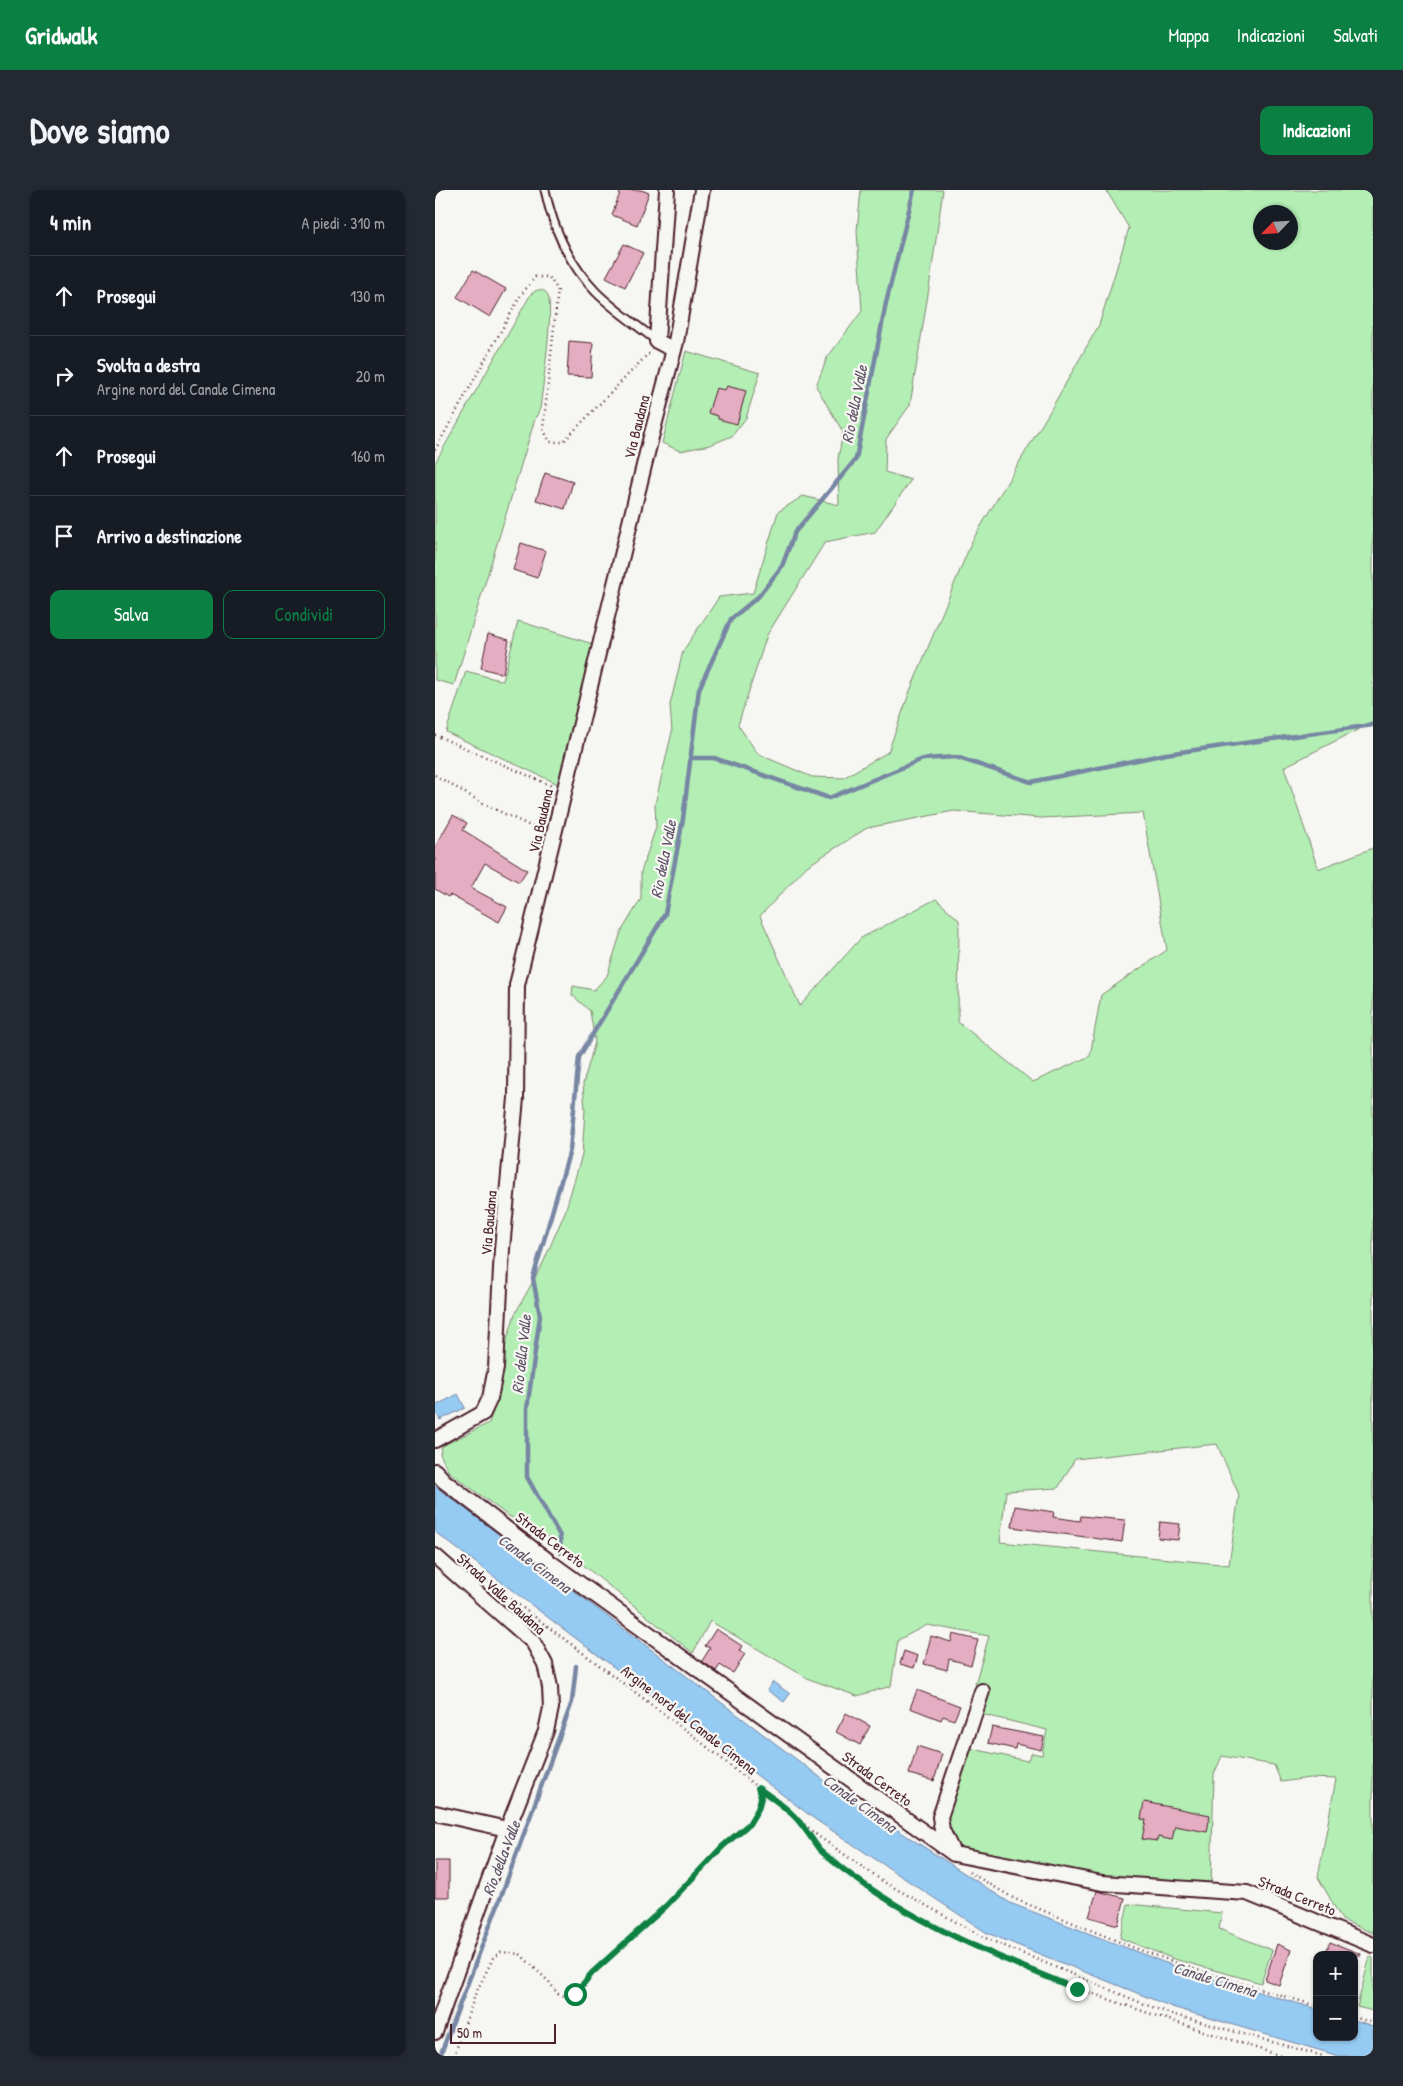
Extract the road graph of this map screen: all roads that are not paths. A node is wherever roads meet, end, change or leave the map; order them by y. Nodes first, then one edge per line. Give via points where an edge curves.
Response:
1 (545, 190) edge
2 (667, 190) edge
3 (702, 190) edge
4 (657, 341) junction
5 (674, 350) junction
6 (435, 1440) edge
7 (435, 1471) edge
8 (435, 1556) edge
9 (982, 1691) dead end
10 (435, 1813) edge
11 (507, 1829) junction
12 (954, 1854) junction
13 (1373, 1945) edge
14 (435, 2032) edge

1 - 4 lane via 550,216 569,257 596,292
2 - 4 street
3 - 5 street, Via Baudana
4 - 5 street
5 - 6 street, Via Baudana via 517,985 516,1098 502,1249 496,1368 490,1398 483,1413
7 - 12 street, Strada Cerreto via 551,1563
8 - 11 street, Strada Valle Baudana via 533,1642 547,1672 551,1708 546,1731
9 - 12 street via 940,1817 942,1830
10 - 11 street
11 - 14 street, Strada Valle Baudana
12 - 13 street, Strada Cerreto via 1102,1883 1247,1893

